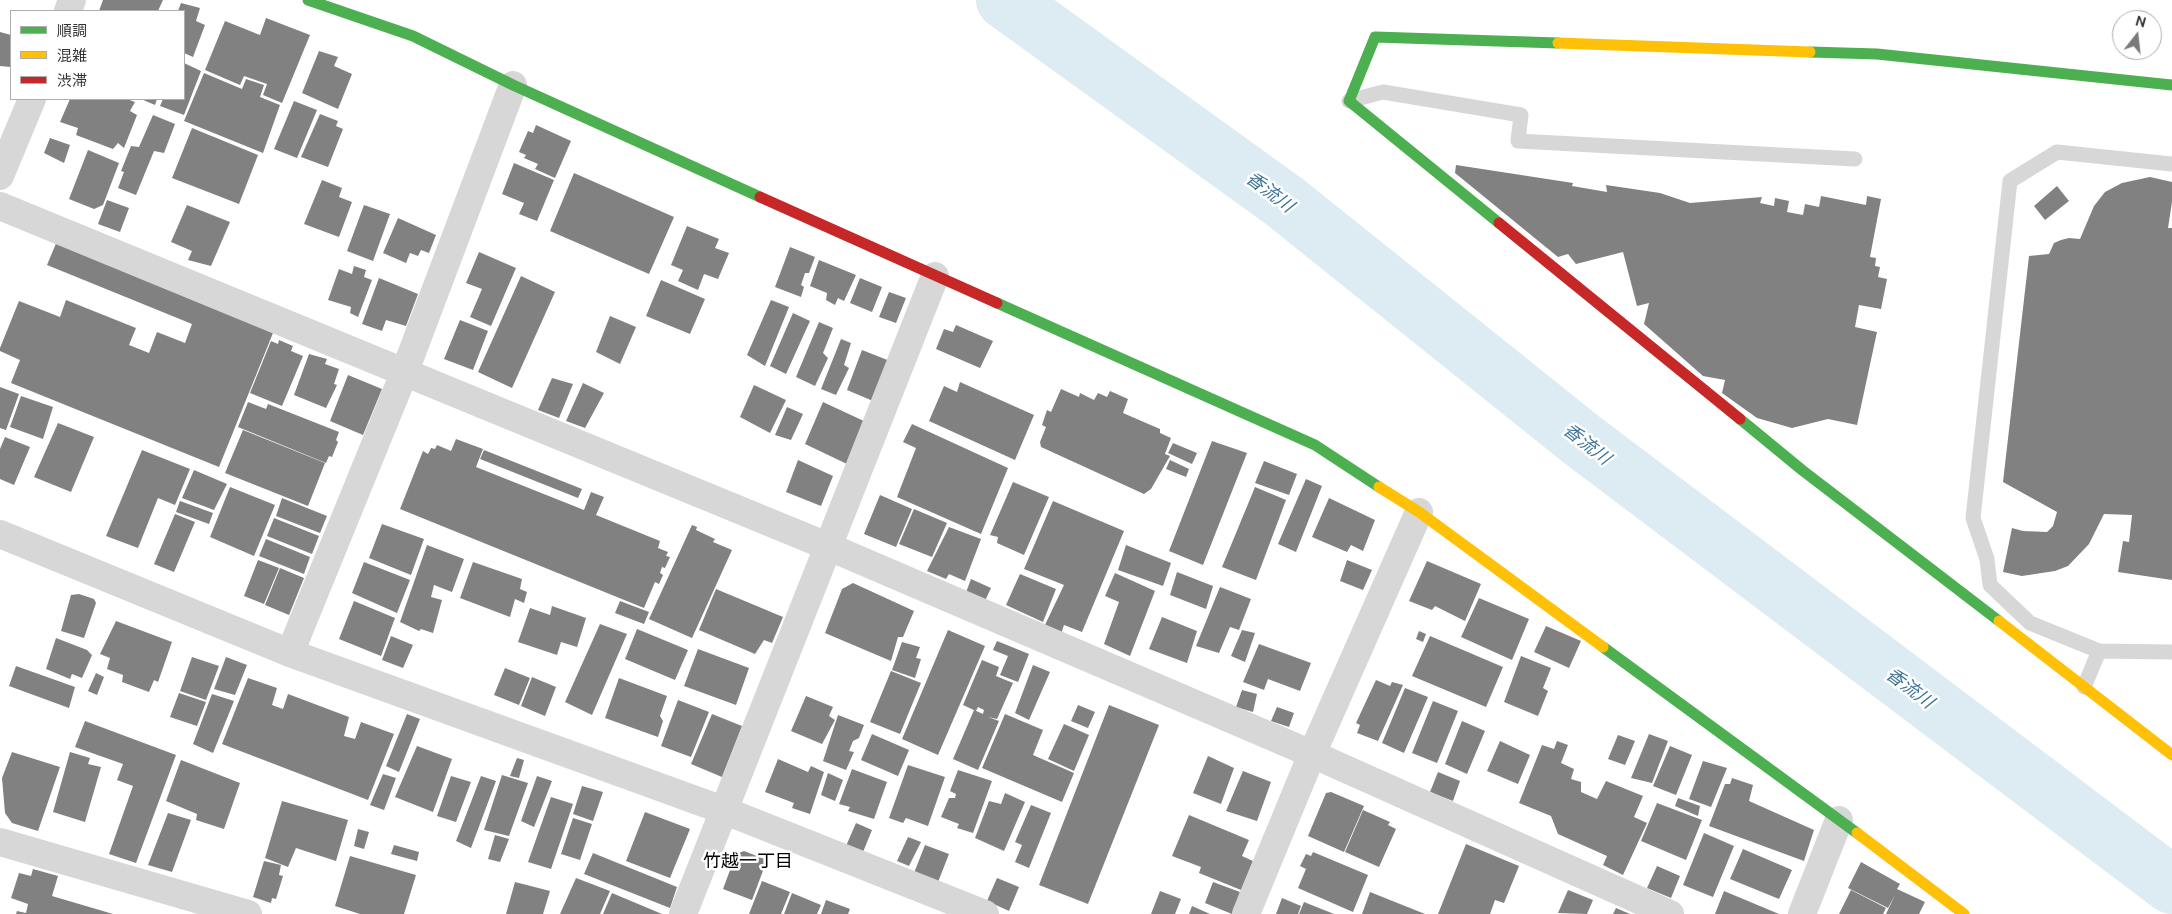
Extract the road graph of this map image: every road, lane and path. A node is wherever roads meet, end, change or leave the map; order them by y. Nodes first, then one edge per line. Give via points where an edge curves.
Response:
1 (308, 0) edge
2 (513, 84) junction
3 (2172, 85) edge
4 (32, 100) edge
5 (1349, 101) junction
6 (1855, 159) dead end
7 (2172, 164) edge
8 (0, 176) edge
9 (0, 206) edge
10 (935, 276) junction
11 (405, 371) junction
12 (1419, 512) junction
13 (0, 534) edge
14 (827, 546) junction
15 (2099, 651) junction
16 (2172, 652) edge
17 (290, 653) junction
18 (2084, 687) junction
19 (1312, 754) junction
20 (2172, 755) edge
21 (723, 810) junction
22 (1839, 820) junction
23 (0, 842) edge
24 (248, 914) edge
25 (683, 914) edge
26 (985, 914) edge
27 (1246, 914) edge
28 (1670, 914) edge
29 (1802, 914) edge
30 (1964, 914) edge

1 - 2 street via 413,36
2 - 10 street
2 - 11 street
3 - 5 street via 1876,54 1375,37
4 - 8 street
5 - 6 lane via 1383,92 1521,115 1518,141
5 - 18 street via 1802,470
7 - 15 lane via 2057,152 2010,181 1973,518 1986,559 1990,585 2030,624
9 - 11 street
10 - 12 street via 1315,445
10 - 14 street
11 - 14 street
11 - 17 street
12 - 19 street
12 - 22 street
13 - 17 street
14 - 19 street
14 - 21 street
15 - 16 lane
15 - 18 lane
17 - 21 street
18 - 20 street
19 - 27 street
19 - 28 street
21 - 25 street
21 - 26 street
22 - 29 street
22 - 30 street
23 - 24 street

